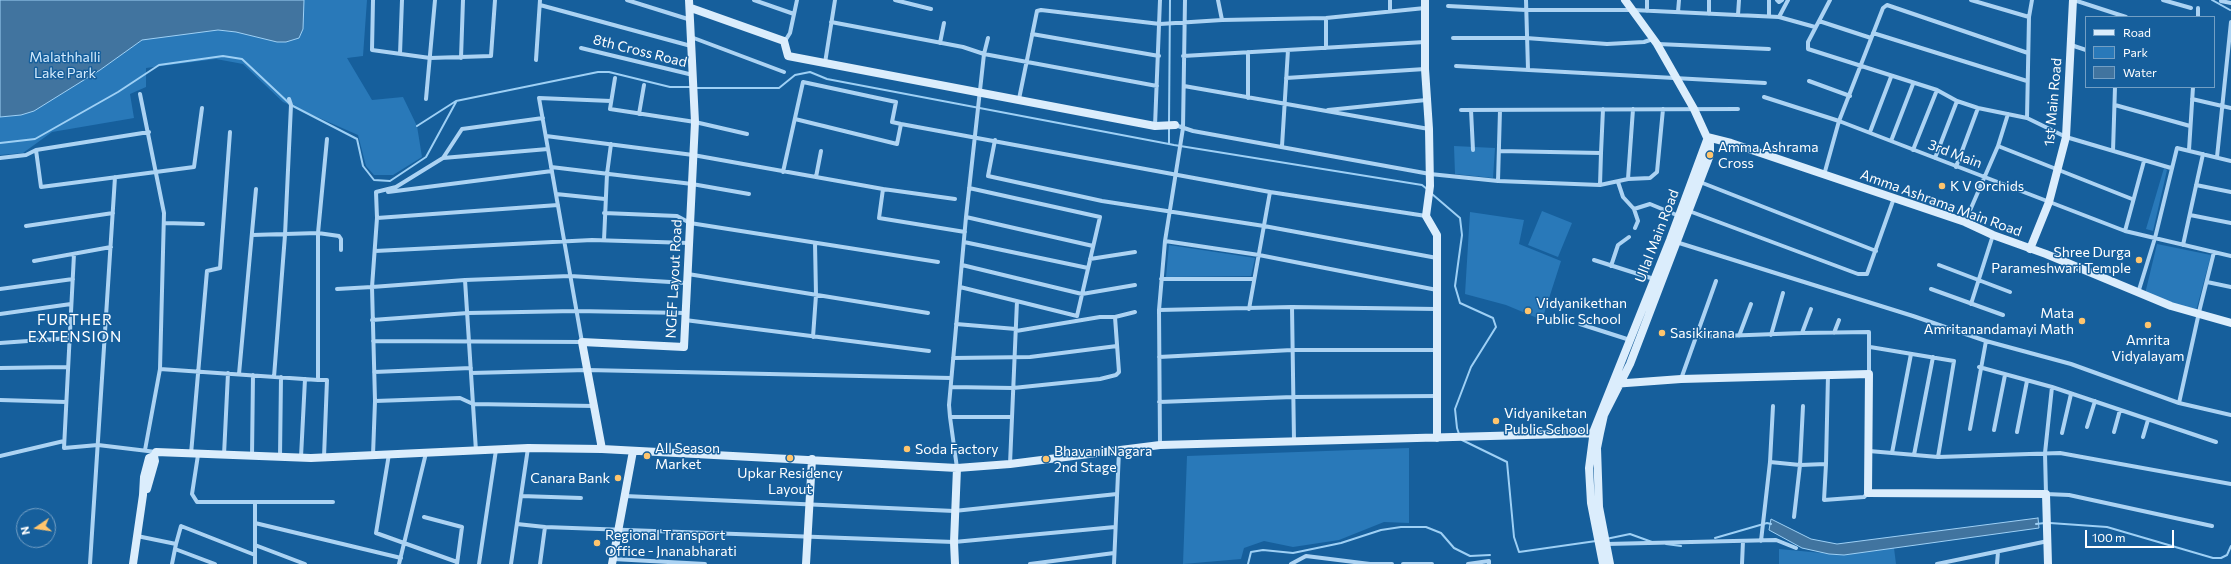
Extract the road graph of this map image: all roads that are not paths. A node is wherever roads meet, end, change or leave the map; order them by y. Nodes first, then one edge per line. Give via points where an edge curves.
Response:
1 (373, 0) edge
2 (402, 0) edge
3 (435, 0) edge
4 (463, 0) edge
5 (495, 0) edge
6 (540, 0) edge
7 (627, 0) edge
8 (754, 0) edge
9 (797, 0) edge
10 (835, 0) edge
11 (895, 0) edge
12 (1160, 0) edge
13 (1185, 0) edge
14 (1218, 0) edge
15 (1390, 0) edge
16 (1526, 0) edge
17 (1625, 0) edge
18 (1647, 0) edge
19 (1678, 0) edge
20 (1709, 0) edge
21 (1738, 0) edge
22 (1769, 0) edge
23 (1777, 0) edge
24 (1782, 0) edge
25 (1788, 0) edge
26 (1830, 0) edge
27 (1970, 0) edge
28 (2032, 0) edge
29 (2073, 0) edge
30 (2163, 0) edge
31 (2220, 1) dead end
32 (2231, 3) edge
33 (690, 4) edge
34 (1425, 4) edge
35 (540, 5) junction
36 (1448, 6) dead end
37 (2191, 8) dead end
38 (2198, 8) dead end
39 (931, 9) dead end
40 (1390, 10) junction
41 (1526, 10) junction
42 (1633, 10) junction
43 (1647, 11) junction
44 (1678, 12) junction
45 (794, 14) junction
46 (1709, 14) junction
47 (1738, 15) junction
48 (1769, 16) junction
49 (2123, 16) edge
50 (2198, 16) edge
51 (1779, 17) junction
52 (2029, 17) junction
53 (1326, 18) junction
54 (691, 20) junction
55 (1222, 20) junction
56 (1819, 21) junction
57 (831, 22) junction
58 (2231, 22) edge
59 (944, 23) dead end
60 (1162, 24) junction
61 (1183, 24) junction
62 (1815, 27) junction
63 (1032, 34) junction
64 (1872, 36) junction
65 (988, 38) dead end
66 (1453, 38) dead end
67 (1526, 38) junction
68 (784, 41) junction
69 (691, 42) junction
70 (1425, 42) junction
71 (1655, 42) junction
72 (940, 43) junction
73 (2071, 45) junction
74 (581, 48) dead end
75 (1326, 48) junction
76 (1770, 49) dead end
77 (1288, 50) junction
78 (2085, 50) edge
79 (1248, 52) junction
80 (2028, 53) junction
81 (400, 54) junction
82 (984, 54) junction
83 (1159, 56) junction
84 (1183, 56) junction
85 (430, 58) junction
86 (461, 58) junction
87 (536, 60) dead end
88 (1026, 63) junction
89 (825, 64) junction
90 (1862, 65) junction
91 (1456, 66) dead end
92 (1425, 69) junction
93 (1528, 69) junction
94 (784, 72) dead end
95 (693, 75) junction
96 (1676, 77) junction
97 (1891, 77) junction
98 (615, 78) dead end
99 (1286, 78) junction
100 (1809, 81) dead end
101 (2027, 81) junction
102 (1765, 83) dead end
103 (1913, 84) junction
104 (644, 85) dead end
105 (1157, 86) junction
106 (1184, 86) junction
107 (2115, 88) edge
108 (2193, 88) edge
109 (1937, 90) junction
110 (979, 93) junction
111 (140, 94) dead end
112 (1850, 96) junction
113 (1764, 97) dead end
114 (1248, 98) junction
115 (289, 99) dead end
116 (426, 99) dead end
117 (1019, 99) junction
118 (2192, 99) junction
119 (1426, 100) junction
120 (611, 101) junction
121 (1957, 101) junction
122 (1284, 105) junction
123 (2115, 106) junction
124 (2224, 106) junction
125 (202, 108) dead end
126 (1978, 108) junction
127 (2231, 108) edge
128 (1603, 109) junction
129 (1633, 109) junction
130 (1663, 109) junction
131 (1694, 109) junction
132 (1738, 109) dead end
133 (1461, 110) dead end
134 (1471, 110) junction
135 (1500, 110) junction
136 (1322, 111) junction
137 (639, 114) junction
138 (2008, 114) junction
139 (543, 118) junction
140 (2027, 118) junction
141 (795, 119) junction
142 (1839, 121) junction
143 (695, 122) junction
144 (901, 124) junction
145 (1156, 126) junction
146 (2190, 126) junction
147 (1179, 127) junction
148 (1429, 129) junction
149 (149, 132) junction
150 (230, 132) dead end
151 (1870, 132) junction
152 (747, 134) dead end
153 (546, 136) junction
154 (975, 136) junction
155 (1707, 137) junction
156 (2066, 137) junction
157 (327, 139) dead end
158 (995, 140) junction
159 (1891, 141) junction
160 (611, 144) junction
161 (1282, 146) junction
162 (1998, 146) junction
163 (548, 149) junction
164 (36, 150) junction
165 (1473, 150) dead end
166 (1913, 150) junction
167 (2189, 150) junction
168 (821, 151) dead end
169 (1499, 151) junction
170 (2113, 152) junction
171 (1601, 153) junction
172 (2203, 154) junction
173 (693, 155) junction
174 (2217, 157) junction
175 (0, 158) edge
176 (443, 158) junction
177 (1935, 158) junction
178 (2144, 161) junction
179 (2231, 161) edge
180 (1956, 167) junction
181 (2171, 168) junction
182 (552, 169) junction
183 (2058, 169) junction
184 (156, 171) junction
185 (783, 172) junction
186 (607, 174) junction
187 (1176, 174) junction
188 (1430, 174) junction
189 (1824, 175) junction
190 (115, 177) junction
191 (816, 177) junction
192 (1984, 177) junction
193 (1628, 179) junction
194 (1498, 181) junction
195 (1618, 182) junction
196 (1700, 182) junction
197 (692, 184) junction
198 (1600, 185) junction
199 (2196, 185) junction
200 (969, 188) junction
201 (256, 189) dead end
202 (883, 189) junction
203 (376, 192) junction
204 (1270, 192) junction
205 (2231, 192) edge
206 (556, 194) junction
207 (749, 194) dead end
208 (1894, 198) junction
209 (605, 199) junction
210 (955, 199) dead end
211 (2132, 199) junction
212 (2049, 202) junction
213 (558, 205) junction
214 (1634, 209) junction
215 (1688, 211) junction
216 (604, 212) junction
217 (1170, 212) junction
218 (113, 214) junction
219 (2190, 215) junction
220 (1426, 216) junction
221 (1679, 216) junction
222 (966, 217) junction
223 (377, 218) junction
224 (1965, 222) junction
225 (164, 223) junction
226 (690, 223) junction
227 (2231, 223) edge
228 (202, 224) dead end
229 (26, 226) dead end
230 (1264, 226) junction
231 (1635, 228) dead end
232 (2125, 231) junction
233 (965, 232) junction
234 (318, 233) junction
235 (252, 235) junction
236 (285, 235) junction
237 (1993, 235) junction
238 (1629, 237) dead end
239 (2155, 238) junction
240 (604, 240) junction
241 (564, 241) junction
242 (1165, 241) junction
243 (1673, 241) junction
244 (964, 242) junction
245 (689, 243) junction
246 (814, 243) junction
247 (1093, 246) junction
248 (2183, 246) junction
249 (111, 247) junction
250 (2030, 249) junction
251 (341, 250) dead end
252 (375, 251) junction
253 (1876, 251) junction
254 (1135, 252) dead end
255 (2214, 252) junction
256 (74, 254) junction
257 (1259, 255) junction
258 (2231, 256) edge
259 (1090, 259) junction
260 (1437, 259) junction
261 (1594, 260) dead end
262 (34, 261) dead end
263 (938, 262) dead end
264 (962, 265) junction
265 (1939, 265) dead end
266 (1611, 266) junction
267 (1088, 268) junction
268 (687, 274) junction
269 (570, 276) junction
270 (73, 279) junction
271 (1161, 279) junction
272 (1254, 279) junction
273 (1654, 279) junction
274 (465, 280) junction
275 (1979, 280) junction
276 (1716, 281) dead end
277 (2207, 282) junction
278 (687, 283) junction
279 (1136, 285) dead end
280 (372, 287) junction
281 (960, 287) junction
282 (2231, 287) edge
283 (0, 289) edge
284 (337, 289) dead end
285 (1931, 289) dead end
286 (1437, 290) junction
287 (2010, 292) dead end
288 (1783, 293) dead end
289 (2138, 293) junction
290 (1082, 294) junction
291 (816, 295) junction
292 (1017, 302) junction
293 (72, 304) junction
294 (1751, 304) dead end
295 (1971, 304) junction
296 (1292, 308) junction
297 (1249, 309) junction
298 (1437, 309) junction
299 (1812, 309) dead end
300 (576, 310) junction
301 (1159, 310) junction
302 (1135, 312) dead end
303 (468, 313) junction
304 (928, 313) dead end
305 (0, 314) edge
306 (2198, 314) junction
307 (2003, 315) dead end
308 (685, 316) junction
309 (1115, 316) junction
310 (372, 320) junction
311 (1839, 320) dead end
312 (2231, 323) edge
313 (956, 324) junction
314 (1580, 324) dead end
315 (1016, 330) junction
316 (1802, 333) junction
317 (1834, 333) junction
318 (1772, 335) junction
319 (1739, 336) junction
320 (813, 337) junction
321 (1696, 337) junction
322 (70, 338) junction
323 (1630, 340) junction
324 (373, 341) junction
325 (470, 341) junction
326 (1986, 341) junction
327 (582, 342) junction
328 (0, 343) edge
329 (1117, 346) junction
330 (1870, 347) junction
331 (1292, 350) junction
332 (1437, 350) junction
333 (929, 351) dead end
334 (1911, 354) junction
335 (1014, 356) junction
336 (1159, 357) junction
337 (1933, 357) junction
338 (953, 358) junction
339 (68, 367) junction
340 (1979, 367) junction
341 (0, 368) edge
342 (471, 368) junction
343 (160, 369) junction
344 (587, 370) junction
345 (199, 371) junction
346 (374, 372) junction
347 (228, 373) junction
348 (471, 373) junction
349 (239, 374) junction
350 (1869, 374) junction
351 (253, 375) junction
352 (1828, 375) junction
353 (2005, 375) junction
354 (274, 376) junction
355 (281, 377) junction
356 (951, 378) junction
357 (305, 379) junction
358 (1681, 379) junction
359 (318, 380) junction
360 (2027, 382) junction
361 (1617, 384) junction
362 (951, 387) junction
363 (2052, 387) junction
364 (1013, 388) junction
365 (2071, 394) junction
366 (1437, 396) junction
367 (1293, 397) junction
368 (0, 400) edge
369 (375, 401) junction
370 (2095, 401) junction
371 (66, 402) junction
372 (1159, 402) junction
373 (2179, 403) junction
374 (473, 404) junction
375 (594, 406) junction
376 (1773, 406) dead end
377 (1803, 406) dead end
378 (2120, 410) junction
379 (2231, 415) edge
380 (950, 417) junction
381 (1012, 417) junction
382 (2148, 420) junction
383 (2087, 427) dead end
384 (1970, 428) dead end
385 (1994, 430) dead end
386 (2017, 432) dead end
387 (2114, 432) dead end
388 (1596, 433) junction
389 (2062, 433) dead end
390 (2143, 437) dead end
391 (1437, 438) junction
392 (64, 441) junction
393 (1294, 441) junction
394 (2216, 442) dead end
395 (98, 445) junction
396 (1160, 445) junction
397 (528, 448) junction
398 (145, 450) junction
399 (496, 450) junction
400 (602, 450) junction
401 (476, 451) junction
402 (633, 451) junction
403 (1119, 451) junction
404 (1869, 451) junction
405 (426, 453) junction
406 (1892, 453) junction
407 (2045, 453) junction
408 (155, 454) junction
409 (194, 454) junction
410 (389, 454) junction
411 (224, 455) junction
412 (373, 455) junction
413 (1914, 455) junction
414 (0, 456) edge
415 (252, 456) junction
416 (280, 457) junction
417 (301, 457) junction
418 (324, 457) junction
419 (1938, 457) junction
420 (812, 459) junction
421 (1770, 462) junction
422 (1826, 463) junction
423 (1010, 464) junction
424 (1800, 465) junction
425 (957, 468) junction
426 (2231, 484) edge
427 (1868, 493) junction
428 (1117, 494) junction
429 (2046, 494) junction
430 (521, 496) junction
431 (625, 496) junction
432 (581, 498) dead end
433 (333, 502) dead end
434 (255, 503) junction
435 (809, 503) junction
436 (954, 511) junction
437 (424, 517) dead end
438 (1794, 517) dead end
439 (255, 523) junction
440 (517, 524) junction
441 (2212, 526) dead end
442 (545, 527) junction
443 (1115, 527) junction
444 (618, 530) junction
445 (136, 536) junction
446 (808, 536) junction
447 (2048, 538) junction
448 (1743, 541) junction
449 (1761, 541) junction
450 (954, 542) junction
451 (404, 543) junction
452 (1602, 544) junction
453 (255, 545) junction
454 (176, 547) junction
455 (1796, 548) dead end
456 (1998, 552) junction
457 (1114, 553) junction
458 (255, 556) junction
459 (401, 558) junction
460 (612, 562) edge
461 (1336, 562) edge
462 (457, 563) edge
463 (90, 564) edge
464 (133, 564) edge
465 (172, 564) edge
466 (215, 564) edge
467 (255, 564) edge
468 (305, 564) edge
469 (399, 564) edge
470 (479, 564) edge
471 (511, 564) edge
472 (540, 564) edge
473 (705, 564) edge
474 (806, 564) edge
475 (955, 564) edge
476 (1030, 564) edge
477 (1114, 564) edge
478 (1291, 564) edge
479 (1370, 564) edge
480 (1392, 564) edge
481 (1403, 564) edge
482 (1432, 564) edge
483 (1468, 564) edge
484 (1489, 564) edge
485 (1602, 564) edge
486 (1610, 564) edge
487 (1742, 564) edge
488 (1937, 564) edge
489 (1997, 564) edge
490 (2048, 564) edge

1 - 81 street via 372,50
2 - 81 street
3 - 85 street
4 - 86 street
5 - 86 street via 491,56
6 - 35 street
7 - 54 street
8 - 45 street
9 - 45 street
10 - 57 street
11 - 39 street
12 - 60 street
13 - 61 street
14 - 55 street
15 - 40 street
16 - 41 street
17 - 42 street, Ullal Main Road
18 - 43 street
19 - 44 street
20 - 46 street
21 - 47 street
22 - 48 street
23 - 24 street
25 - 51 street
26 - 56 street
27 - 52 street
28 - 52 street
29 - 49 street
29 - 73 street, 1st Main Road
30 - 37 street
31 - 32 street
33 - 54 street, NGEF Layout Road
33 - 68 street
34 - 40 street
34 - 70 street
35 - 69 street
35 - 87 street
36 - 41 street
38 - 50 street
40 - 53 street
41 - 42 street
41 - 67 street
42 - 43 street
42 - 71 street, Ullal Main Road
43 - 44 street
44 - 46 street
45 - 68 street via 790,33
46 - 47 street
47 - 48 street
48 - 51 street
51 - 62 street
52 - 80 street
53 - 55 street
53 - 75 street
54 - 69 street, NGEF Layout Road
55 - 61 street
56 - 62 street
56 - 64 street
57 - 72 street
57 - 89 street
58 - 124 street
59 - 72 street
60 - 61 street
60 - 63 street via 1041,10 1037,11
60 - 83 street
61 - 84 street
62 - 90 street via 1808,42 1808,49
63 - 83 street
63 - 88 street
64 - 80 street via 1883,8 1887,5
64 - 90 street
64 - 101 street
65 - 82 street
66 - 67 street
67 - 71 street via 1606,44
67 - 93 street
68 - 89 street via 788,56
69 - 94 street
69 - 95 street, NGEF Layout Road
70 - 75 street
70 - 92 street
71 - 76 street
71 - 96 street, Ullal Main Road
72 - 82 street
73 - 78 street
73 - 156 street, 1st Main Road
74 - 95 street, 8th Cross Road
75 - 77 street
77 - 79 street
77 - 99 street
79 - 84 street
79 - 114 street
80 - 101 street
81 - 85 street
82 - 88 street
82 - 110 street
83 - 105 street
84 - 106 street
85 - 86 street
85 - 116 street
88 - 105 street
88 - 117 street
89 - 110 street
90 - 97 street
90 - 112 street
91 - 93 street
92 - 99 street
92 - 119 street
93 - 96 street
95 - 143 street, NGEF Layout Road
96 - 102 street
96 - 131 street, Ullal Main Road
97 - 103 street
97 - 151 street
98 - 120 street
99 - 122 street
100 - 112 street
101 - 140 street
103 - 109 street
103 - 159 street
104 - 137 street
105 - 145 street
106 - 114 street
106 - 147 street
107 - 123 street
108 - 118 street
109 - 121 street
109 - 166 street
110 - 117 street
110 - 154 street
111 - 149 street
112 - 142 street
113 - 142 street, 3rd Main
114 - 122 street
115 - 236 street via 291,105
117 - 145 street
118 - 124 street
118 - 146 street
119 - 136 street
119 - 148 street
120 - 137 street via 610,109
120 - 139 street via 539,98
121 - 126 street
121 - 177 street
122 - 136 street
122 - 161 street
123 - 146 street
123 - 170 street
124 - 127 street
124 - 174 street
125 - 184 street via 194,167
126 - 138 street
126 - 180 street
128 - 129 street
128 - 135 street
128 - 171 street
129 - 130 street
129 - 193 street
130 - 131 street
130 - 193 street via 1657,172 1650,178
131 - 132 street
131 - 155 street, Ullal Main Road
133 - 134 street
134 - 135 street
134 - 165 street
135 - 169 street
136 - 148 street
137 - 143 street
138 - 140 street
138 - 162 street
139 - 153 street
139 - 176 street via 462,129
140 - 156 street
141 - 144 street via 897,144
141 - 144 street via 803,82 896,102 892,122
141 - 185 street
142 - 151 street, 3rd Main
142 - 189 street
143 - 152 street
143 - 173 street, NGEF Layout Road
144 - 154 street
145 - 147 street
146 - 167 street
147 - 161 street
147 - 187 street
148 - 188 street
149 - 164 street
149 - 184 street
150 - 345 street via 220,268 207,270
151 - 159 street, 3rd Main
153 - 160 street
153 - 163 street
154 - 158 street
154 - 200 street
155 - 189 street, Amma Ashrama Main Road
155 - 196 street, Ullal Main Road via 1710,155
155 - 221 street, Ullal Main Road
156 - 170 street
156 - 183 street, 1st Main Road
157 - 234 street
158 - 187 street
158 - 217 street via 988,176 1102,201
159 - 166 street, 3rd Main
160 - 173 street
160 - 186 street
161 - 188 street
162 - 183 street
162 - 192 street
163 - 176 street
163 - 182 street
164 - 175 street via 26,155
164 - 190 street via 41,187
166 - 177 street, 3rd Main
167 - 172 street
167 - 181 street via 2177,148
168 - 191 street
169 - 171 street
169 - 194 street
170 - 178 street
171 - 198 street
172 - 174 street
172 - 199 street
173 - 185 street
173 - 197 street, NGEF Layout Road
174 - 179 street
176 - 203 street via 396,188
177 - 180 street, 3rd Main
178 - 181 street
178 - 211 street
180 - 192 street, 3rd Main
181 - 239 street
182 - 186 street
182 - 203 street via 406,191
182 - 206 street
183 - 211 street
183 - 212 street, 1st Main Road
184 - 190 street
184 - 225 street
185 - 191 street
186 - 197 street
186 - 209 street
187 - 204 street
187 - 217 street
188 - 194 street
188 - 220 street
189 - 208 street, Amma Ashrama Main Road
190 - 218 street
191 - 202 street
192 - 212 street, 3rd Main
192 - 224 street
193 - 195 street
194 - 198 street
195 - 198 street
195 - 214 street via 1623,197
196 - 215 street, Ullal Main Road
196 - 253 street
197 - 207 street
197 - 226 street, NGEF Layout Road
199 - 205 street
199 - 219 street
200 - 222 street
200 - 247 street via 1100,217
201 - 235 street
202 - 210 street
202 - 233 street via 879,218
203 - 223 street
204 - 220 street
204 - 230 street
206 - 209 street
206 - 213 street
208 - 224 street, Amma Ashrama Main Road
208 - 253 street
209 - 216 street
211 - 232 street
212 - 232 street, 3rd Main
212 - 250 street, 1st Main Road
213 - 223 street
213 - 241 street
214 - 221 street via 1650,204
214 - 231 street via 1638,221
215 - 243 street, Ullal Main Road
215 - 253 street via 1858,274 1867,274
216 - 226 street via 677,216
216 - 240 street
217 - 230 street
217 - 242 street
218 - 229 street
218 - 249 street
219 - 227 street
219 - 248 street
220 - 260 street via 1437,235
221 - 243 street, Ullal Main Road
222 - 233 street
222 - 247 street
223 - 252 street
224 - 237 street, Amma Ashrama Main Road
225 - 228 street
225 - 343 street
226 - 245 street, NGEF Layout Road
226 - 246 street
230 - 257 street
230 - 260 street
232 - 239 street, 3rd Main
233 - 244 street
234 - 236 street
234 - 251 street via 339,236
234 - 359 street
235 - 236 street
235 - 349 street
236 - 354 street
237 - 250 street, Amma Ashrama Main Road
237 - 275 street
238 - 266 street via 1618,245
239 - 248 street, 3rd Main
239 - 289 street
240 - 241 street
240 - 245 street
241 - 252 street
241 - 269 street
242 - 257 street
242 - 271 street
243 - 273 street, Ullal Main Road
243 - 326 street
243 - 361 street, Ullal Main Road
244 - 264 street
244 - 267 street
245 - 268 street, NGEF Layout Road
246 - 263 street
246 - 291 street
247 - 259 street
248 - 255 street, 3rd Main
249 - 256 street
249 - 395 street
250 - 289 street, Amma Ashrama Main Road
252 - 280 street
254 - 259 street
255 - 258 street, 3rd Main
255 - 277 street
256 - 262 street
256 - 270 street
257 - 272 street
257 - 286 street
259 - 267 street
260 - 286 street
261 - 266 street
264 - 281 street
264 - 290 street
265 - 275 street
266 - 273 street
267 - 290 street
268 - 278 street, NGEF Layout Road
268 - 291 street
269 - 274 street
269 - 278 street
269 - 300 street
270 - 283 street
270 - 293 street
271 - 272 street
271 - 301 street
272 - 297 street
273 - 323 street, Ullal Main Road
274 - 280 street
274 - 303 street
275 - 287 street
275 - 295 street
276 - 321 street
277 - 282 street
277 - 306 street
278 - 308 street, NGEF Layout Road
279 - 290 street
280 - 284 street
280 - 310 street
281 - 292 street
281 - 313 street
285 - 295 street
286 - 298 street
288 - 318 street
289 - 306 street, Amma Ashrama Main Road
290 - 292 street via 1077,316
291 - 304 street
291 - 320 street
292 - 315 street
293 - 305 street
293 - 322 street
294 - 319 street
295 - 307 street
296 - 297 street
296 - 298 street
296 - 331 street
297 - 301 street
298 - 332 street
299 - 316 street
300 - 303 street
300 - 308 street
300 - 327 street
301 - 336 street
302 - 309 street
303 - 310 street
303 - 325 street
306 - 312 street, Amma Ashrama Main Road
306 - 373 street
308 - 320 street
308 - 327 street, NGEF Layout Road via 684,347
309 - 315 street
309 - 329 street
310 - 324 street
311 - 317 street
313 - 315 street
313 - 338 street
314 - 323 street
315 - 335 street
316 - 317 street
316 - 318 street
317 - 330 street via 1869,332
318 - 319 street
319 - 321 street
320 - 333 street
321 - 358 street
322 - 328 street
322 - 339 street
323 - 361 street, Ullal Main Road
324 - 325 street
324 - 346 street
325 - 327 street
325 - 342 street
326 - 340 street
326 - 373 street via 2071,364
327 - 344 street
329 - 335 street via 1030,357
329 - 364 street via 1120,367 1116,375
330 - 334 street
330 - 350 street
331 - 332 street
331 - 336 street
331 - 367 street
332 - 366 street
334 - 337 street
334 - 406 street
335 - 338 street
335 - 364 street
336 - 372 street
337 - 413 street
337 - 419 street via 1954,361
338 - 356 street
339 - 341 street
339 - 371 street
340 - 353 street
340 - 384 street
342 - 346 street
342 - 348 street
343 - 345 street
343 - 398 street
344 - 348 street
344 - 356 street
344 - 375 street
345 - 347 street
345 - 409 street
346 - 369 street
347 - 349 street
347 - 411 street
348 - 374 street
349 - 351 street
350 - 352 street
350 - 404 street
351 - 354 street
351 - 415 street
352 - 358 street
352 - 422 street
353 - 360 street
353 - 385 street
354 - 355 street
355 - 357 street
355 - 416 street
356 - 362 street
357 - 359 street
357 - 417 street
358 - 361 street
359 - 418 street via 327,380
360 - 363 street
360 - 386 street
361 - 388 street, Ullal Main Road
362 - 364 street
362 - 380 street
363 - 365 street
363 - 407 street
364 - 381 street
365 - 370 street
365 - 389 street
366 - 367 street
366 - 391 street
367 - 372 street
367 - 393 street
368 - 371 street
369 - 374 street via 460,398
369 - 412 street
370 - 378 street
370 - 383 street
371 - 392 street
372 - 396 street
373 - 379 street
374 - 375 street
374 - 401 street
375 - 400 street
376 - 421 street
377 - 424 street
378 - 382 street
378 - 387 street
380 - 381 street
380 - 425 street
381 - 423 street
382 - 390 street
382 - 394 street
388 - 391 street
388 - 452 street, Ullal Main Road via 1598,528
391 - 393 street
392 - 395 street via 64,448
392 - 414 street
393 - 396 street
395 - 398 street
395 - 463 street
396 - 403 street
397 - 399 street
397 - 400 street
397 - 430 street
398 - 408 street
399 - 401 street
399 - 470 street
400 - 402 street
401 - 405 street
402 - 420 street
402 - 431 street
403 - 423 street
403 - 428 street
404 - 406 street
404 - 427 street
405 - 410 street
405 - 451 street
406 - 413 street
407 - 419 street
407 - 426 street via 2075,454
407 - 429 street
408 - 409 street
408 - 445 street via 143,495
409 - 411 street
409 - 434 street via 192,494 195,500
410 - 412 street
410 - 451 street via 376,533
411 - 415 street
412 - 418 street
413 - 419 street
415 - 416 street
416 - 417 street
417 - 418 street
420 - 425 street
420 - 435 street
421 - 424 street
421 - 449 street
422 - 424 street
422 - 427 street via 1824,500 1864,497
423 - 425 street
424 - 438 street
425 - 436 street
427 - 429 street
428 - 436 street
428 - 443 street
429 - 441 street via 2076,497
429 - 447 street
430 - 432 street
430 - 440 street
431 - 435 street
431 - 444 street
433 - 434 street
434 - 439 street
435 - 436 street
435 - 446 street
436 - 450 street
437 - 462 street via 459,524 462,527
439 - 453 street
439 - 459 street
440 - 442 street
440 - 471 street
442 - 444 street
442 - 472 street
443 - 450 street
443 - 457 street
444 - 446 street
444 - 460 street
445 - 454 street
445 - 464 street
446 - 450 street
446 - 474 street
447 - 456 street
447 - 490 street
448 - 449 street
448 - 452 street
448 - 487 street
449 - 455 street via 1776,540
450 - 475 street
451 - 459 street
451 - 462 street
452 - 485 street
452 - 486 street
453 - 458 street
453 - 468 street
454 - 458 street via 182,526
454 - 465 street
454 - 466 street
456 - 488 street
456 - 489 street
457 - 476 street
457 - 477 street
458 - 467 street
459 - 469 street
460 - 473 street
461 - 478 street via 1306,556
461 - 479 street
479 - 480 street
481 - 482 street
483 - 484 street via 1489,561

